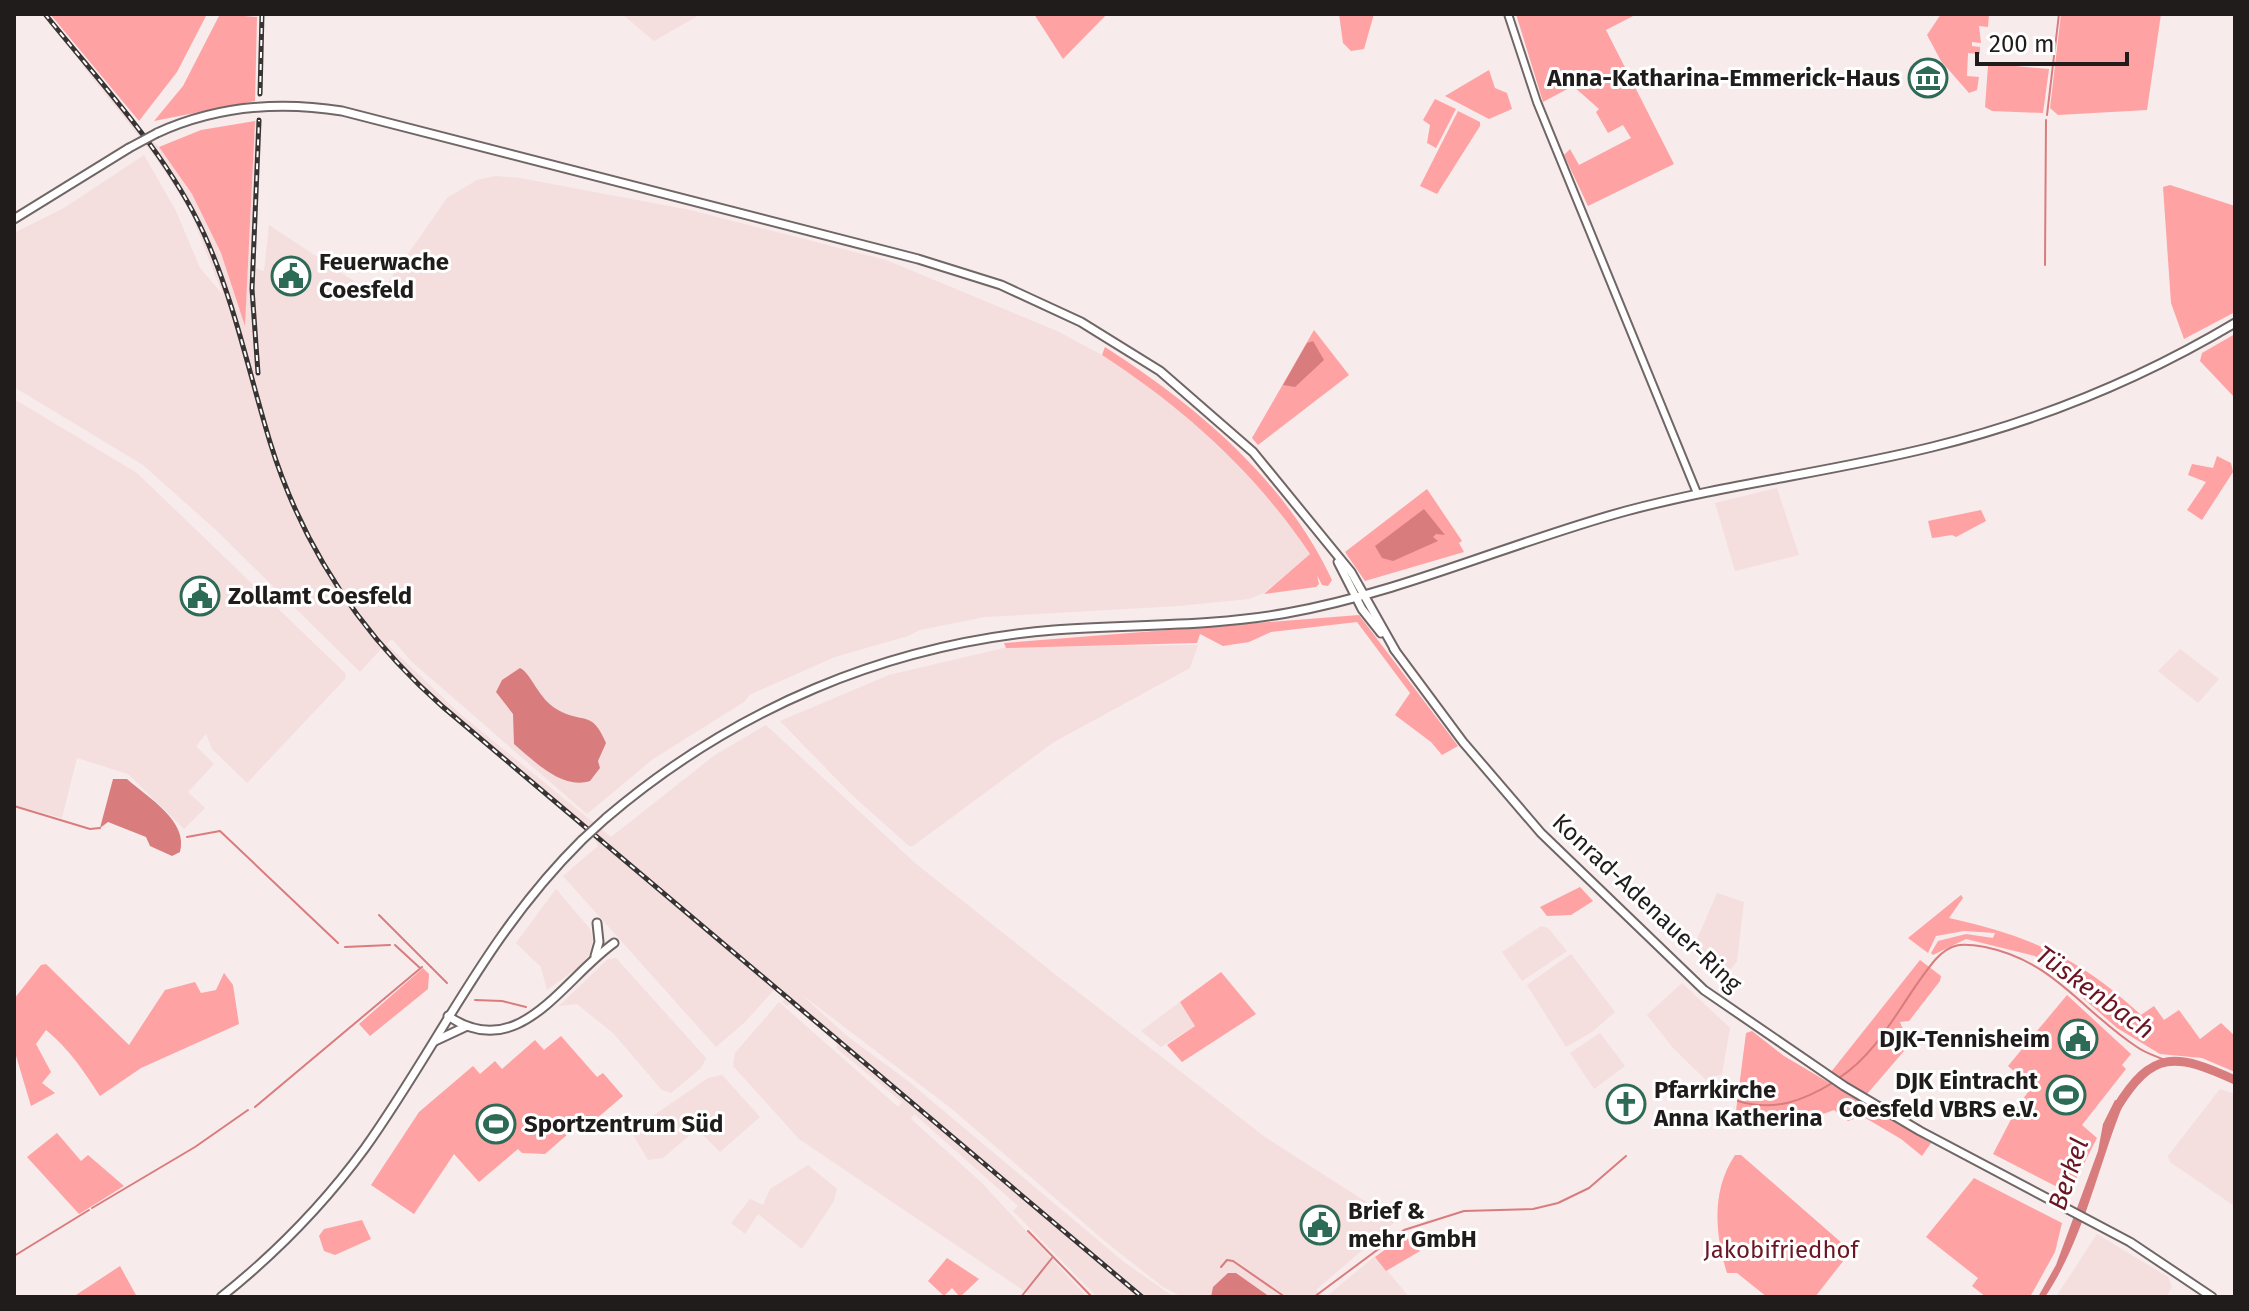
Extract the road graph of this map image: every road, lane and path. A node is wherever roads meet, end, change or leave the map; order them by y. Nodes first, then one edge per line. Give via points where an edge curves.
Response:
1 (1508, 14) edge
2 (14, 219) edge
3 (2235, 323) edge
4 (1697, 493) junction
5 (1361, 597) junction
6 (597, 923) dead end
7 (614, 943) dead end
8 (593, 961) junction
9 (448, 1016) junction
10 (465, 1027) junction
11 (430, 1045) junction
12 (221, 1297) edge
13 (2212, 1297) edge

1 - 4 main road via 1534,95
2 - 5 main road, Konrad-Adenauer-Ring, bridge via 157,133 217,113 278,105 342,111 420,129 918,259 1043,303 1124,346 1204,405 1272,472 1332,549
3 - 4 main road via 2123,381 1992,431 1884,458
4 - 5 main road via 1543,536
5 - 9 main road, bridge via 1238,621 1053,630 968,641 881,663 775,705 674,764 582,840 496,939
5 - 13 main road, Konrad-Adenauer-Ring via 1499,786 1583,877 1704,990 1844,1086 2092,1221
6 - 8 main road
7 - 8 main road
8 - 10 main road via 517,1026 490,1032
9 - 10 main road
9 - 11 main road
10 - 11 main road
11 - 12 main road via 337,1184

